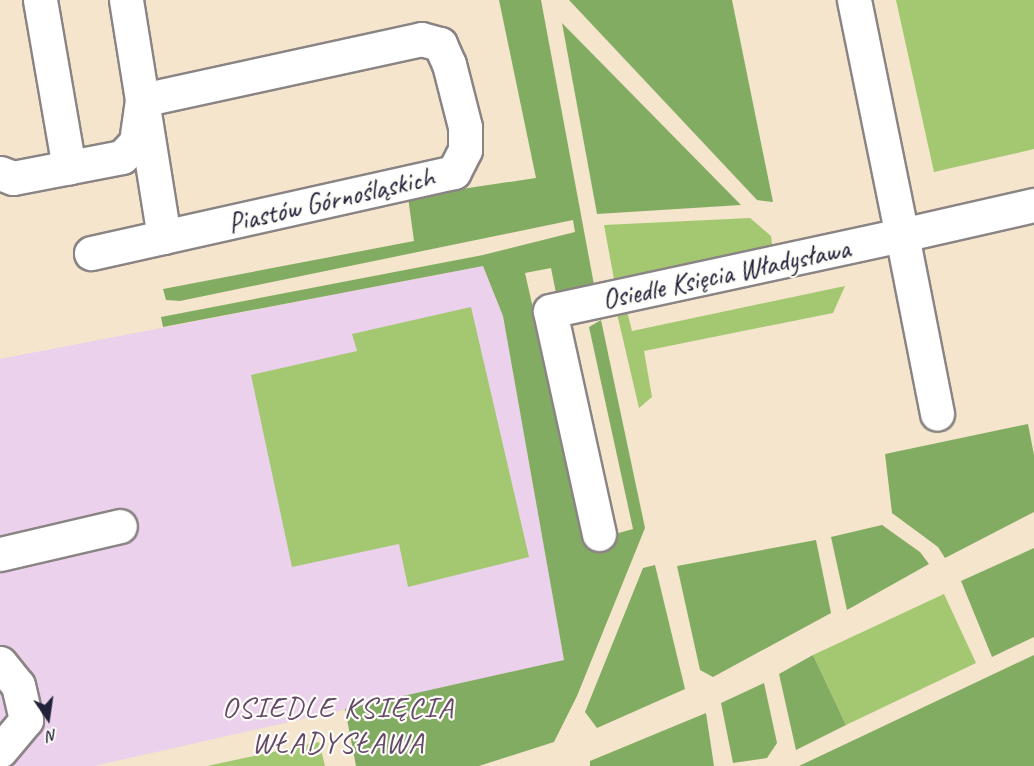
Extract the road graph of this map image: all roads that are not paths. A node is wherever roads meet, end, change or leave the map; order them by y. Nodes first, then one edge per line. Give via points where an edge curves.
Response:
1 (40, 0) edge
2 (126, 0) edge
3 (854, 0) edge
4 (142, 100) junction
5 (69, 168) junction
6 (0, 173) edge
7 (1034, 205) edge
8 (902, 235) junction
9 (164, 237) junction
10 (91, 253) dead end
11 (938, 414) dead end
12 (120, 526) dead end
13 (599, 534) dead end
14 (0, 554) edge
15 (0, 663) edge
16 (0, 751) edge

1 - 5 street
2 - 4 street
3 - 8 street
4 - 5 street via 136,142 122,158
4 - 9 street
4 - 9 street, Piastów Górnośląskich via 421,39 440,44 465,127 465,150 454,172
5 - 6 street via 13,178
7 - 8 street, Osiedle Księcia Władysława
8 - 11 street
8 - 13 street, Osiedle Księcia Władysława via 550,311
9 - 10 street, Piastów Górnośląskich
12 - 14 street
15 - 16 street via 18,685 26,720

